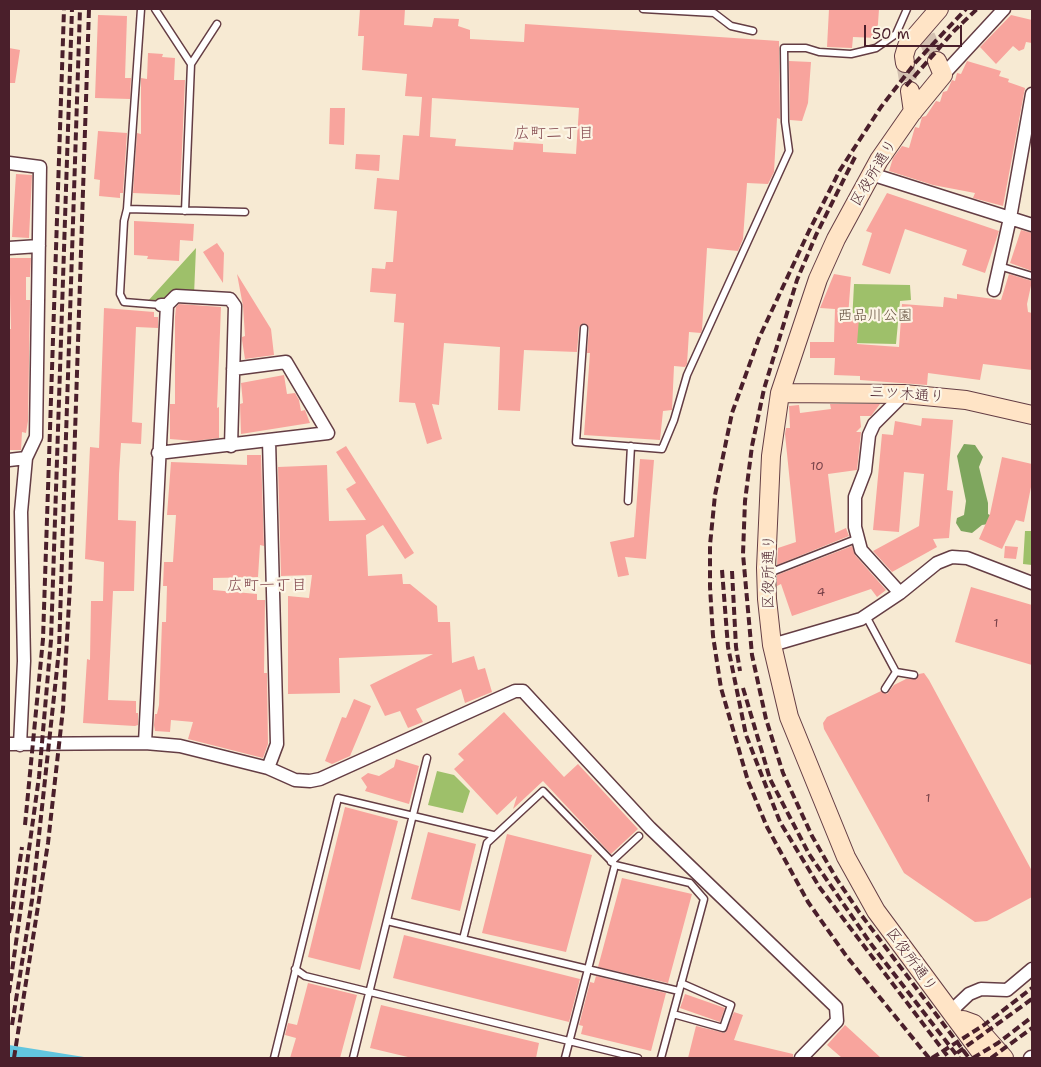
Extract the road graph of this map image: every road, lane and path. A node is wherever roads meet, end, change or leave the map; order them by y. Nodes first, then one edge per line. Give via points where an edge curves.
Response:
1 (141, 9) edge
2 (155, 9) edge
3 (643, 9) edge
4 (907, 9) edge
5 (1004, 9) edge
6 (936, 12) edge
7 (217, 24) dead end
8 (753, 32) dead end
9 (926, 36) dead end
10 (905, 63) tunnel mouth
11 (191, 64) junction
12 (940, 68) joint
13 (910, 91) tunnel mouth
14 (1032, 94) edge
15 (913, 112) junction
16 (9, 163) edge
17 (871, 174) junction
18 (127, 209) junction
19 (185, 211) junction
20 (245, 212) dead end
21 (1010, 218) junction
22 (1032, 225) edge
23 (39, 246) junction
24 (9, 248) edge
25 (999, 266) junction
26 (1032, 276) edge
27 (994, 290) dead end
28 (164, 305) junction
29 (584, 328) dead end
30 (233, 369) junction
31 (780, 393) junction
32 (904, 394) junction
33 (1032, 414) edge
34 (269, 440) junction
35 (231, 446) junction
36 (631, 446) junction
37 (158, 453) junction
38 (26, 458) junction
39 (9, 460) edge
40 (628, 502) dead end
41 (856, 539) junction
42 (766, 574) junction
43 (1032, 583) edge
44 (900, 593) junction
45 (866, 616) junction
46 (772, 645) junction
47 (896, 672) junction
48 (914, 675) dead end
49 (885, 689) dead end
50 (145, 743) junction
51 (14, 744) edge
52 (427, 758) dead end
53 (268, 768) junction
54 (412, 814) junction
55 (493, 835) junction
56 (639, 836) dead end
57 (613, 863) junction
58 (387, 921) junction
59 (463, 939) junction
60 (588, 968) junction
61 (295, 969) junction
62 (1032, 969) edge
63 (681, 983) junction
64 (679, 991) junction
65 (370, 993) junction
66 (673, 1014) junction
67 (952, 1015) junction
68 (569, 1040) junction
69 (274, 1058) edge
70 (354, 1058) edge
71 (565, 1058) edge
72 (638, 1058) edge
73 (660, 1058) edge
74 (801, 1058) edge
75 (986, 1058) edge
76 (1004, 1058) edge

1 - 18 lane
2 - 11 lane
3 - 8 lane via 714,13 731,26
4 - 36 lane via 896,34 876,48 850,54 784,48 785,122 789,151 687,375 662,449
5 - 12 street
6 - 9 street
6 - 10 street via 907,46
7 - 11 lane
11 - 19 lane
12 - 15 street, 区役所通り
13 - 15 street
14 - 21 street
15 - 17 street, 区役所通り
16 - 23 street via 40,167
17 - 21 street
17 - 31 street, 区役所通り via 818,279
18 - 19 lane
18 - 28 lane via 120,294 124,302
19 - 20 lane
21 - 22 street
21 - 25 street
23 - 24 street
23 - 38 street via 36,437
25 - 26 lane
25 - 27 street
28 - 30 street via 176,296 230,299 235,306
28 - 37 street
29 - 36 lane via 576,442
30 - 34 street via 286,362 328,433
30 - 35 street
31 - 32 street, 三ツ木通り
31 - 42 street, 区役所通り via 771,456
32 - 33 street, 三ツ木通り via 966,400
32 - 41 street via 874,424 869,435 865,471 856,497
34 - 35 street
34 - 53 street via 277,744
35 - 37 street
36 - 40 lane
37 - 50 street
38 - 39 street
38 - 51 street via 20,512 24,661
41 - 42 lane
41 - 44 street via 861,550
42 - 46 street, 区役所通り
43 - 44 street via 967,558 952,557 937,563
44 - 45 street
45 - 46 street
45 - 47 lane
46 - 67 street, 区役所通り via 790,717 846,857 876,911
47 - 48 lane
47 - 49 lane
50 - 51 street
50 - 53 street via 180,746
52 - 54 lane
53 - 74 street via 295,780 320,779 515,690 523,691 644,822 836,1007 836,1021
54 - 55 lane
54 - 58 lane
54 - 61 lane via 338,798
55 - 57 lane via 543,792
55 - 59 lane via 487,842
56 - 57 lane
57 - 60 lane
57 - 63 lane via 690,883 704,899
58 - 59 lane
58 - 65 lane
59 - 60 lane
60 - 64 lane
60 - 68 lane
61 - 65 lane via 305,976
61 - 69 lane
62 - 67 street via 1007,990 981,989 969,994
63 - 64 lane
63 - 66 lane via 731,1005 723,1028
64 - 66 lane
65 - 68 lane
65 - 70 lane
66 - 73 lane
67 - 75 street, 区役所通り
67 - 76 street via 974,1024
68 - 71 lane
68 - 72 lane

